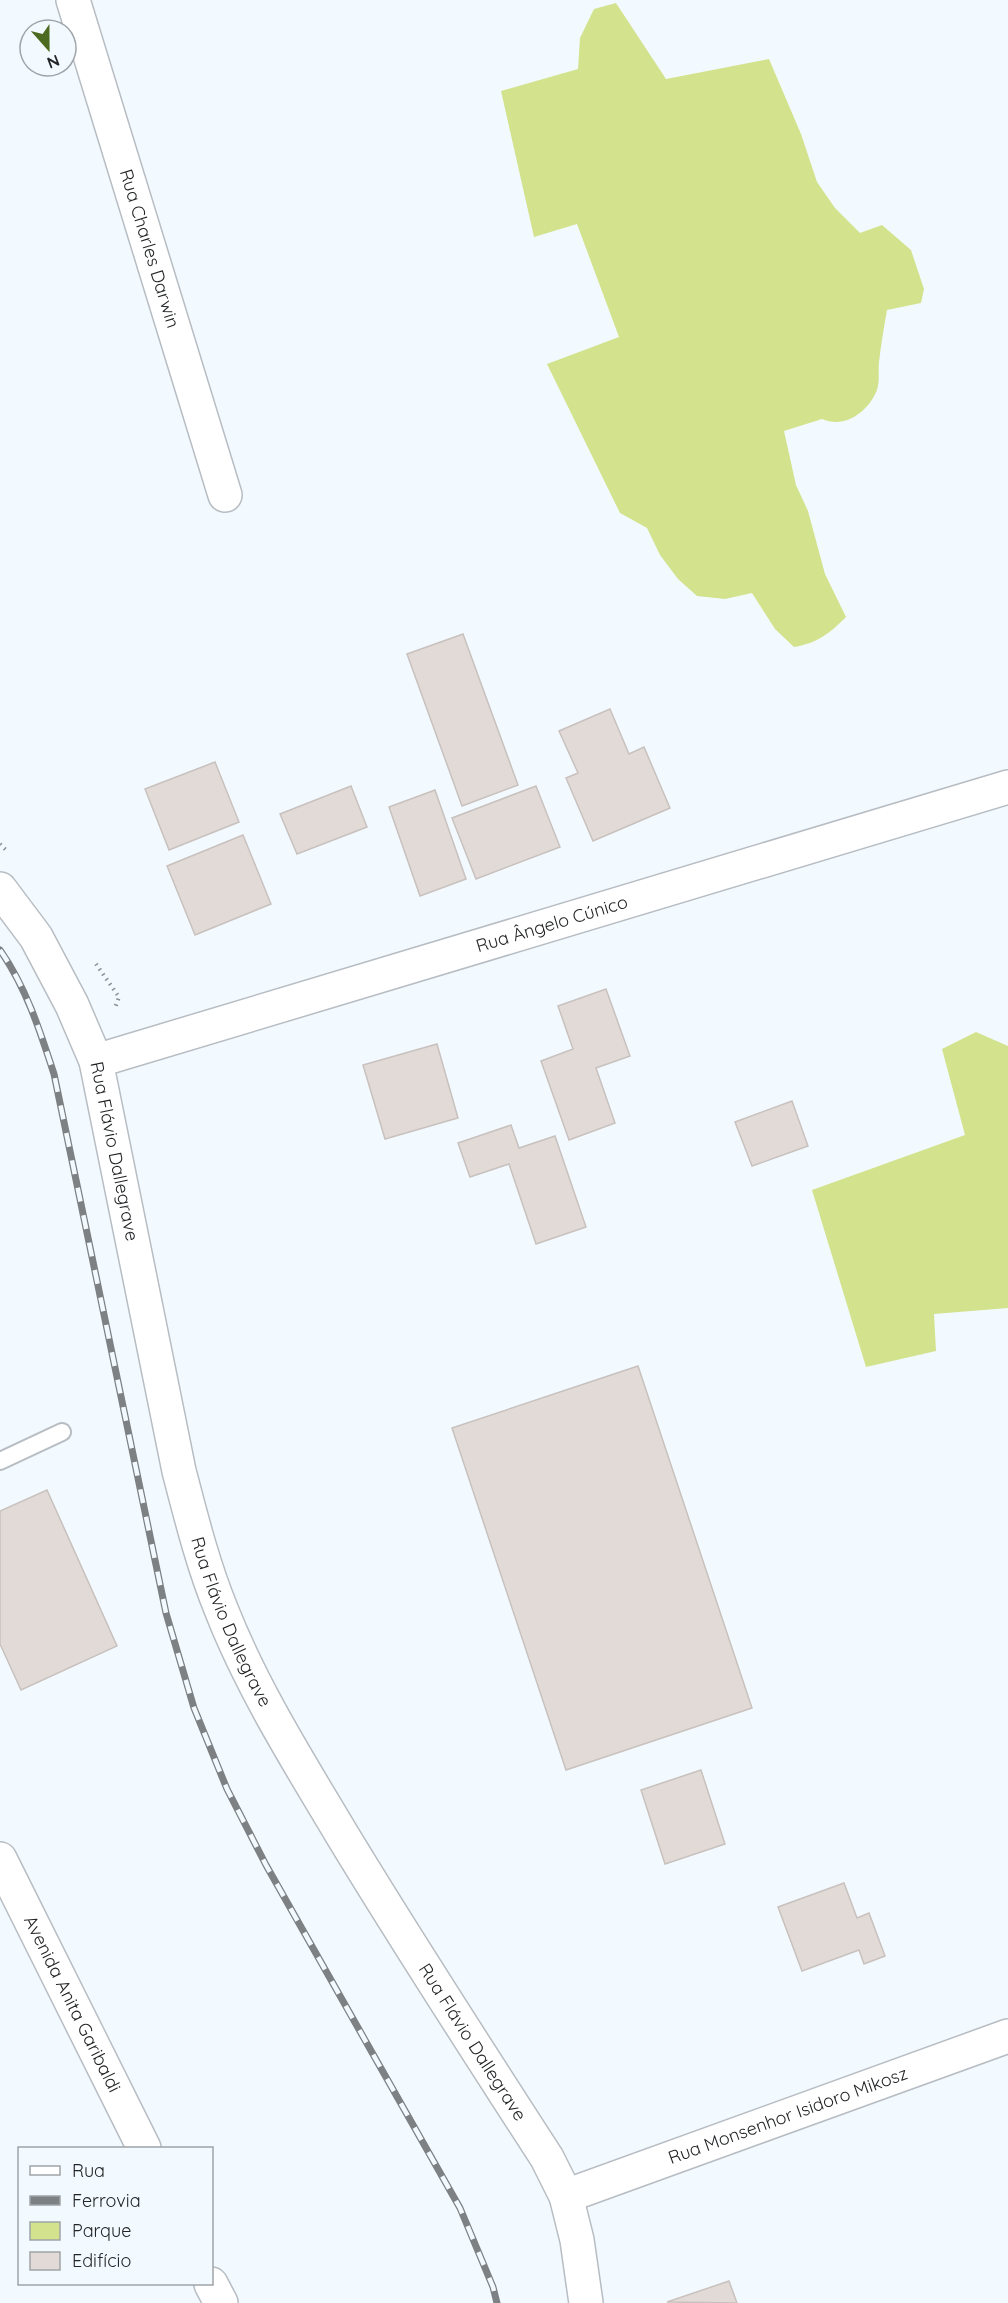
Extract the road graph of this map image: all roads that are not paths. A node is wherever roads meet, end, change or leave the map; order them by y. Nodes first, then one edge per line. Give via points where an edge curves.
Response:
1 (73, 0) edge
2 (225, 495) dead end
3 (1008, 787) edge
4 (0, 889) edge
5 (96, 1061) junction
6 (62, 1432) dead end
7 (0, 1461) edge
8 (0, 1859) edge
9 (1008, 2037) edge
10 (144, 2147) edge
11 (566, 2196) junction
12 (212, 2285) edge
13 (221, 2303) edge
14 (586, 2303) edge

1 - 2 street, Rua Charles Darwin
3 - 5 street, Rua Ângelo Cúnico
4 - 5 street, Rua Flávio Dallegrave via 36,937
5 - 11 street, Rua Flávio Dallegrave via 179,1471 221,1609 251,1676 320,1797 547,2158
6 - 7 lane
8 - 10 street, Avenida Anita Garibaldi
9 - 11 street, Rua Monsenhor Isidoro Mikosz
11 - 14 street, Rua Flávio Dallegrave
12 - 13 street

